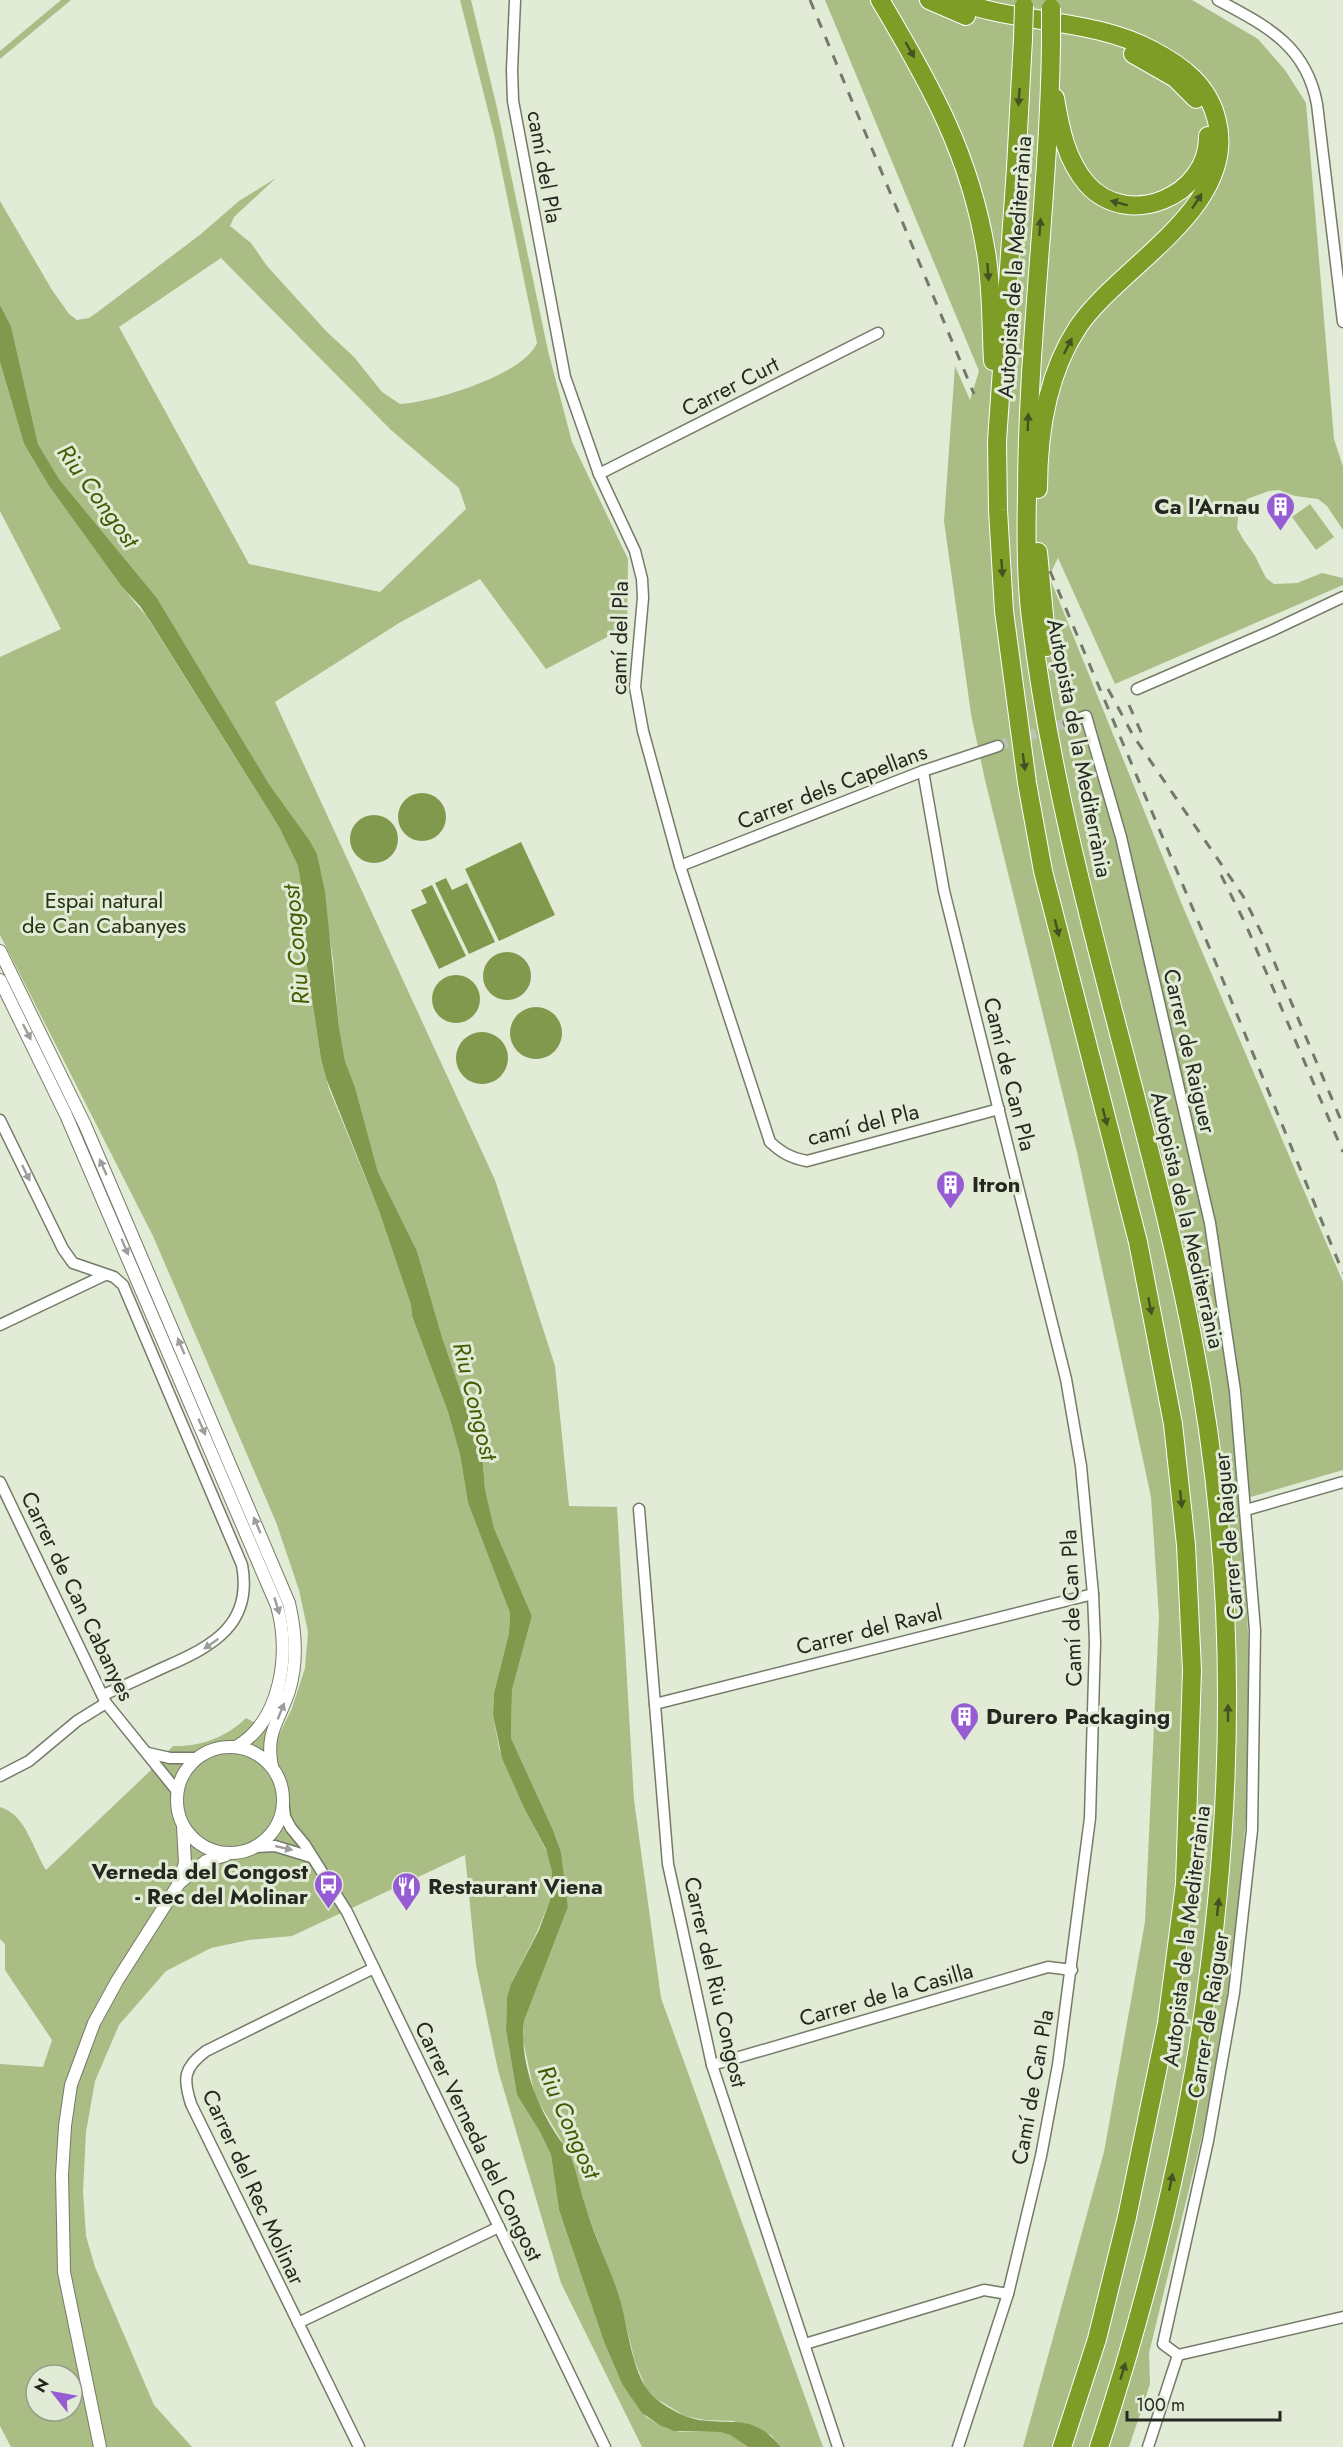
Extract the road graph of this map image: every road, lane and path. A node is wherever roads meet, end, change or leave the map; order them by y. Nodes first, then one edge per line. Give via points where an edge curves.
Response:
1 (515, 0) edge
2 (880, 0) edge
3 (928, 0) edge
4 (954, 0) edge
5 (1218, 0) edge
6 (1024, 3) edge
7 (1051, 4) edge
8 (1050, 73) junction
9 (1343, 322) edge
10 (878, 333) dead end
11 (997, 441) junction
12 (600, 474) junction
13 (1343, 597) edge
14 (1137, 689) dead end
15 (1069, 722) tunnel mouth
16 (998, 746) tunnel mouth
17 (923, 771) junction
18 (1056, 772) junction
19 (680, 866) junction
20 (0, 951) edge
21 (0, 980) edge
22 (999, 1109) junction
23 (0, 1120) edge
24 (105, 1275) junction
25 (0, 1325) edge
26 (0, 1482) edge
27 (1343, 1482) edge
28 (639, 1509) dead end
29 (1245, 1510) junction
30 (1093, 1594) junction
31 (105, 1699) junction
32 (655, 1704) junction
33 (236, 1747) junction
34 (148, 1753) junction
35 (196, 1758) junction
36 (272, 1767) junction
37 (0, 1776) edge
38 (177, 1791) junction
39 (284, 1799) junction
40 (183, 1826) junction
41 (256, 1847) junction
42 (231, 1854) junction
43 (311, 1857) junction
44 (178, 1885) junction
45 (374, 1968) junction
46 (1072, 1970) junction
47 (712, 2065) junction
48 (499, 2227) junction
49 (1008, 2294) junction
50 (1343, 2317) edge
51 (298, 2323) junction
52 (805, 2344) junction
53 (1178, 2355) junction
54 (100, 2447) edge
55 (358, 2447) edge
56 (605, 2447) edge
57 (838, 2447) edge
58 (958, 2447) edge
59 (1062, 2447) edge
60 (1099, 2447) edge
61 (1148, 2447) edge

1 - 12 street, camí del Pla via 512,87 533,211 566,377
2 -> 11 highway via 941,106 976,203 987,260
3 -> 8 highway via 980,20 1114,47 1175,78 1192,94 1206,120 1208,148 1195,176 1175,194 1155,203 1127,205 1098,195 1071,160
18 -> 4 highway via 1037,540 1041,445 1048,398 1060,360 1079,326 1175,229 1207,185 1218,158 1219,126 1214,106 1200,84 1150,49 1101,31 982,9
5 - 9 street via 1281,37 1311,80
6 -> 11 highway, Autopista de la Mediterrània, bridge
7 - 8 highway, Autopista de la Mediterrània, bridge
18 -> 8 highway, Autopista de la Mediterrània via 1031,621 1026,542 1030,381
10 - 12 street, Carrer Curt
11 -> 59 highway, Autopista de la Mediterrània via 1004,611 1027,783 1043,871 1138,1242 1173,1424 1186,1545 1192,1670 1185,1884 1167,2023 1097,2339
12 - 19 street, camí del Pla via 641,573 643,598 635,687
13 - 14 street
15 - 29 street, Carrer de Raiguer via 1086,716 1120,837 1210,1223 1235,1391
16 - 17 street, Carrer dels Capellans
17 - 19 street, Carrer dels Capellans
17 - 22 street, Camí de Can Pla via 944,891
60 -> 18 highway, Autopista de la Mediterrània via 1150,2274 1202,2029 1225,1817 1228,1660 1217,1501 1194,1344 1160,1186 1085,904
19 - 22 street, camí del Pla via 770,1142 781,1152 807,1161
36 -> 20 street via 269,1743 294,1669 296,1638 289,1603 85,1125
21 -> 33 street via 66,1115 277,1606 283,1652 273,1701 257,1730
22 - 30 street, Camí de Can Pla via 1075,1426
23 -> 24 street via 63,1250 74,1263
24 - 25 street
24 -> 31 street via 123,1285 242,1565 244,1584 243,1598 231,1624 210,1646
26 - 31 street, Carrer de Can Cabanyes
27 - 29 street
28 - 32 street, Carrer del Riu Congost
29 - 53 street, Carrer de Raiguer via 1255,1630 1252,1830 1234,1993 1209,2141 1164,2344
30 - 32 street, Carrer del Raval
30 - 46 street, Camí de Can Pla via 1090,1818
31 - 34 street, Carrer de Can Cabanyes
31 - 37 street via 29,1761
32 - 47 street, Carrer del Riu Congost via 668,1864
33 - 35 street via 222,1747
33 - 36 street via 250,1750
34 - 35 street
34 - 38 street, Carrer de Can Cabanyes
35 - 38 street via 180,1779
36 - 39 street
38 - 40 street via 178,1815
39 - 41 street via 276,1827
39 - 43 street, Carrer Verneda del Congost via 285,1817
40 - 42 street via 203,1846
40 - 44 street via 186,1863
41 - 42 street
41 -> 43 street via 275,1846
42 - 44 street via 206,1861
43 - 45 street, Carrer Verneda del Congost via 347,1912
44 - 54 street via 94,2023 71,2085 65,2126 64,2272
45 - 48 street, Carrer Verneda del Congost
45 - 51 street, Carrer del Rec Molinar via 206,2051 195,2059 186,2075 185,2087 191,2104
46 - 47 street, Carrer de la Casilla via 1048,1967
46 - 49 street, Camí de Can Pla via 1041,2156
47 - 52 street, Carrer del Riu Congost
48 - 51 street
48 - 56 street, Carrer Verneda del Congost
49 - 52 street via 984,2290
49 - 58 street, Camí de Can Pla
50 - 53 street
51 - 55 street, Carrer del Rec Molinar
52 - 57 street, Carrer del Riu Congost
53 - 61 street

